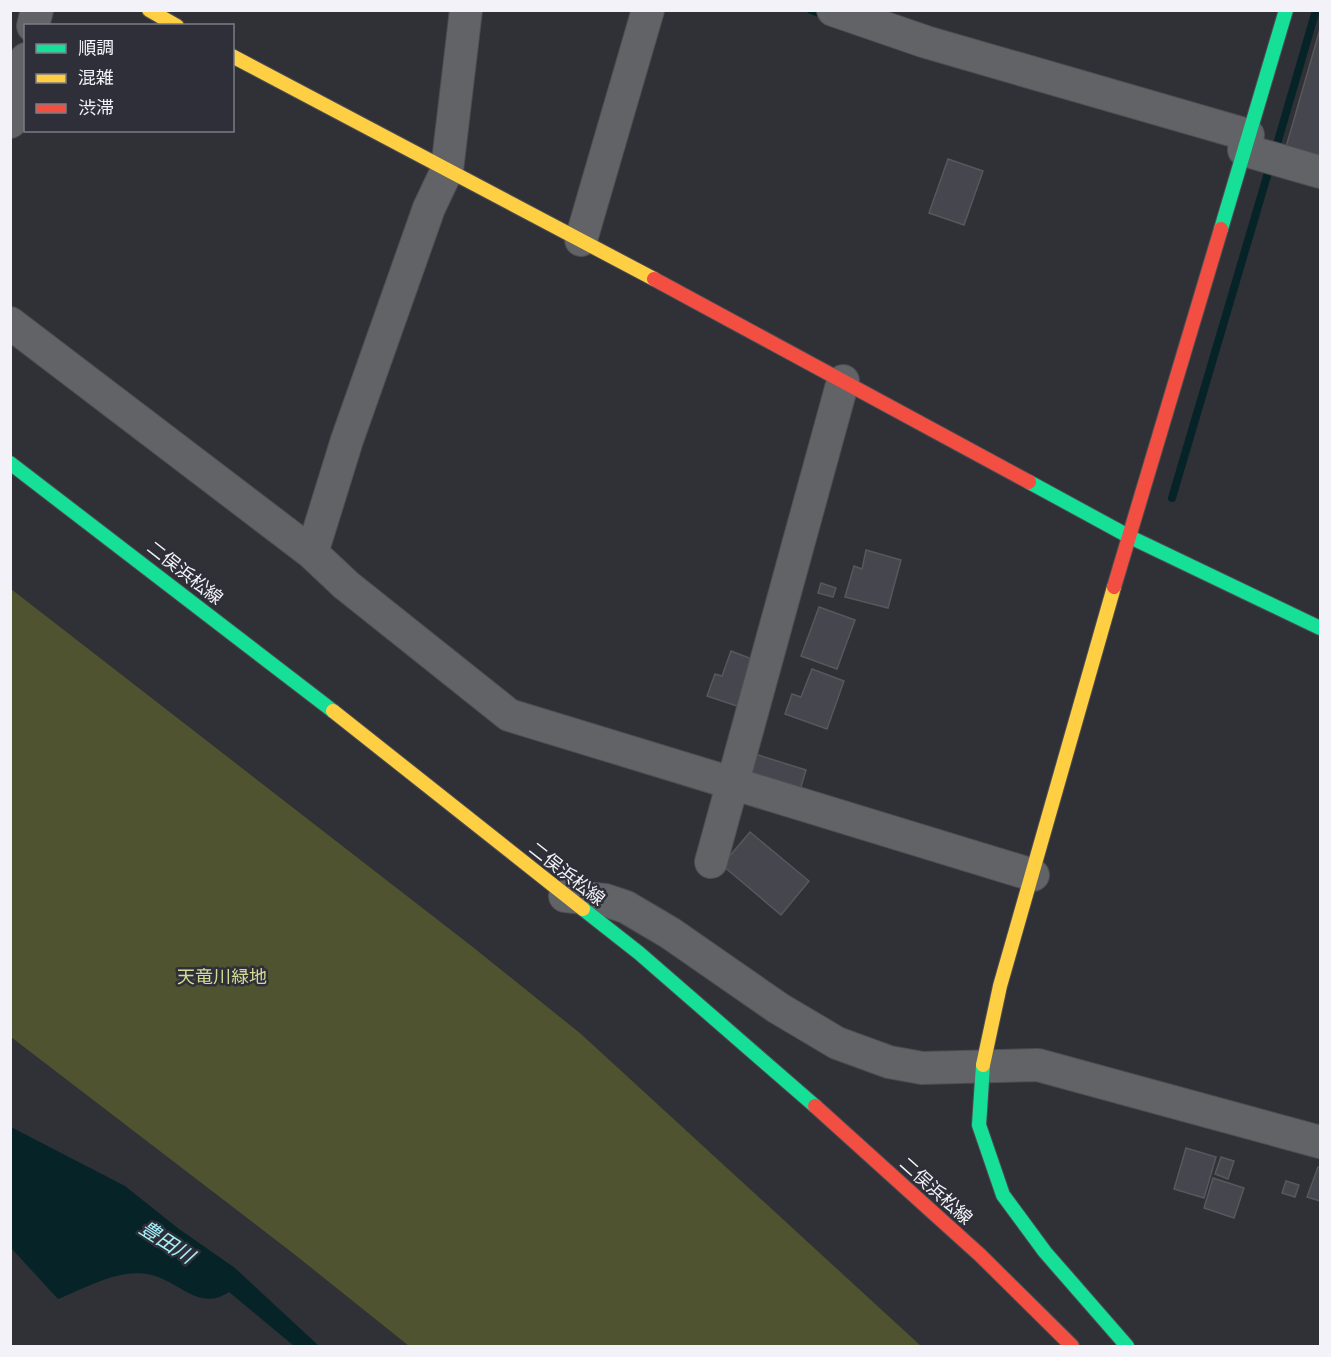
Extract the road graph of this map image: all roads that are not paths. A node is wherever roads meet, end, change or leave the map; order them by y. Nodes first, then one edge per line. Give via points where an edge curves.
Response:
1 (149, 10) edge
2 (466, 10) edge
3 (648, 10) edge
4 (833, 10) edge
5 (1286, 10) edge
6 (174, 24) edge
7 (234, 57) edge
8 (24, 67) edge
9 (10, 122) edge
10 (1259, 151) junction
11 (447, 170) junction
12 (1320, 172) edge
13 (581, 240) junction
14 (10, 323) edge
15 (843, 381) junction
16 (10, 463) edge
17 (1130, 537) junction
18 (312, 553) junction
19 (1320, 628) edge
20 (733, 782) junction
21 (711, 862) dead end
22 (1033, 875) junction
23 (565, 896) junction
24 (982, 1068) junction
25 (1320, 1142) edge
26 (1072, 1347) edge
27 (1127, 1347) edge

1 - 6 street
2 - 11 street
3 - 13 street
4 - 10 street
5 - 10 street
7 - 11 street
8 - 9 street
10 - 12 street
10 - 17 street
11 - 13 street
11 - 18 street via 429,208 347,440
13 - 15 street
14 - 18 street
15 - 17 street
15 - 20 street
16 - 23 street, 二俣浜松線 via 265,657
17 - 19 street
17 - 22 street via 1058,777
18 - 20 street via 346,585 509,715
20 - 21 street
20 - 22 street
22 - 24 street via 1000,986
23 - 24 street via 605,900 633,911 837,1043 889,1062 922,1068
23 - 26 street, 二俣浜松線 via 639,953 807,1099 980,1255
24 - 25 street via 1038,1065
24 - 27 street via 979,1125 1003,1196

